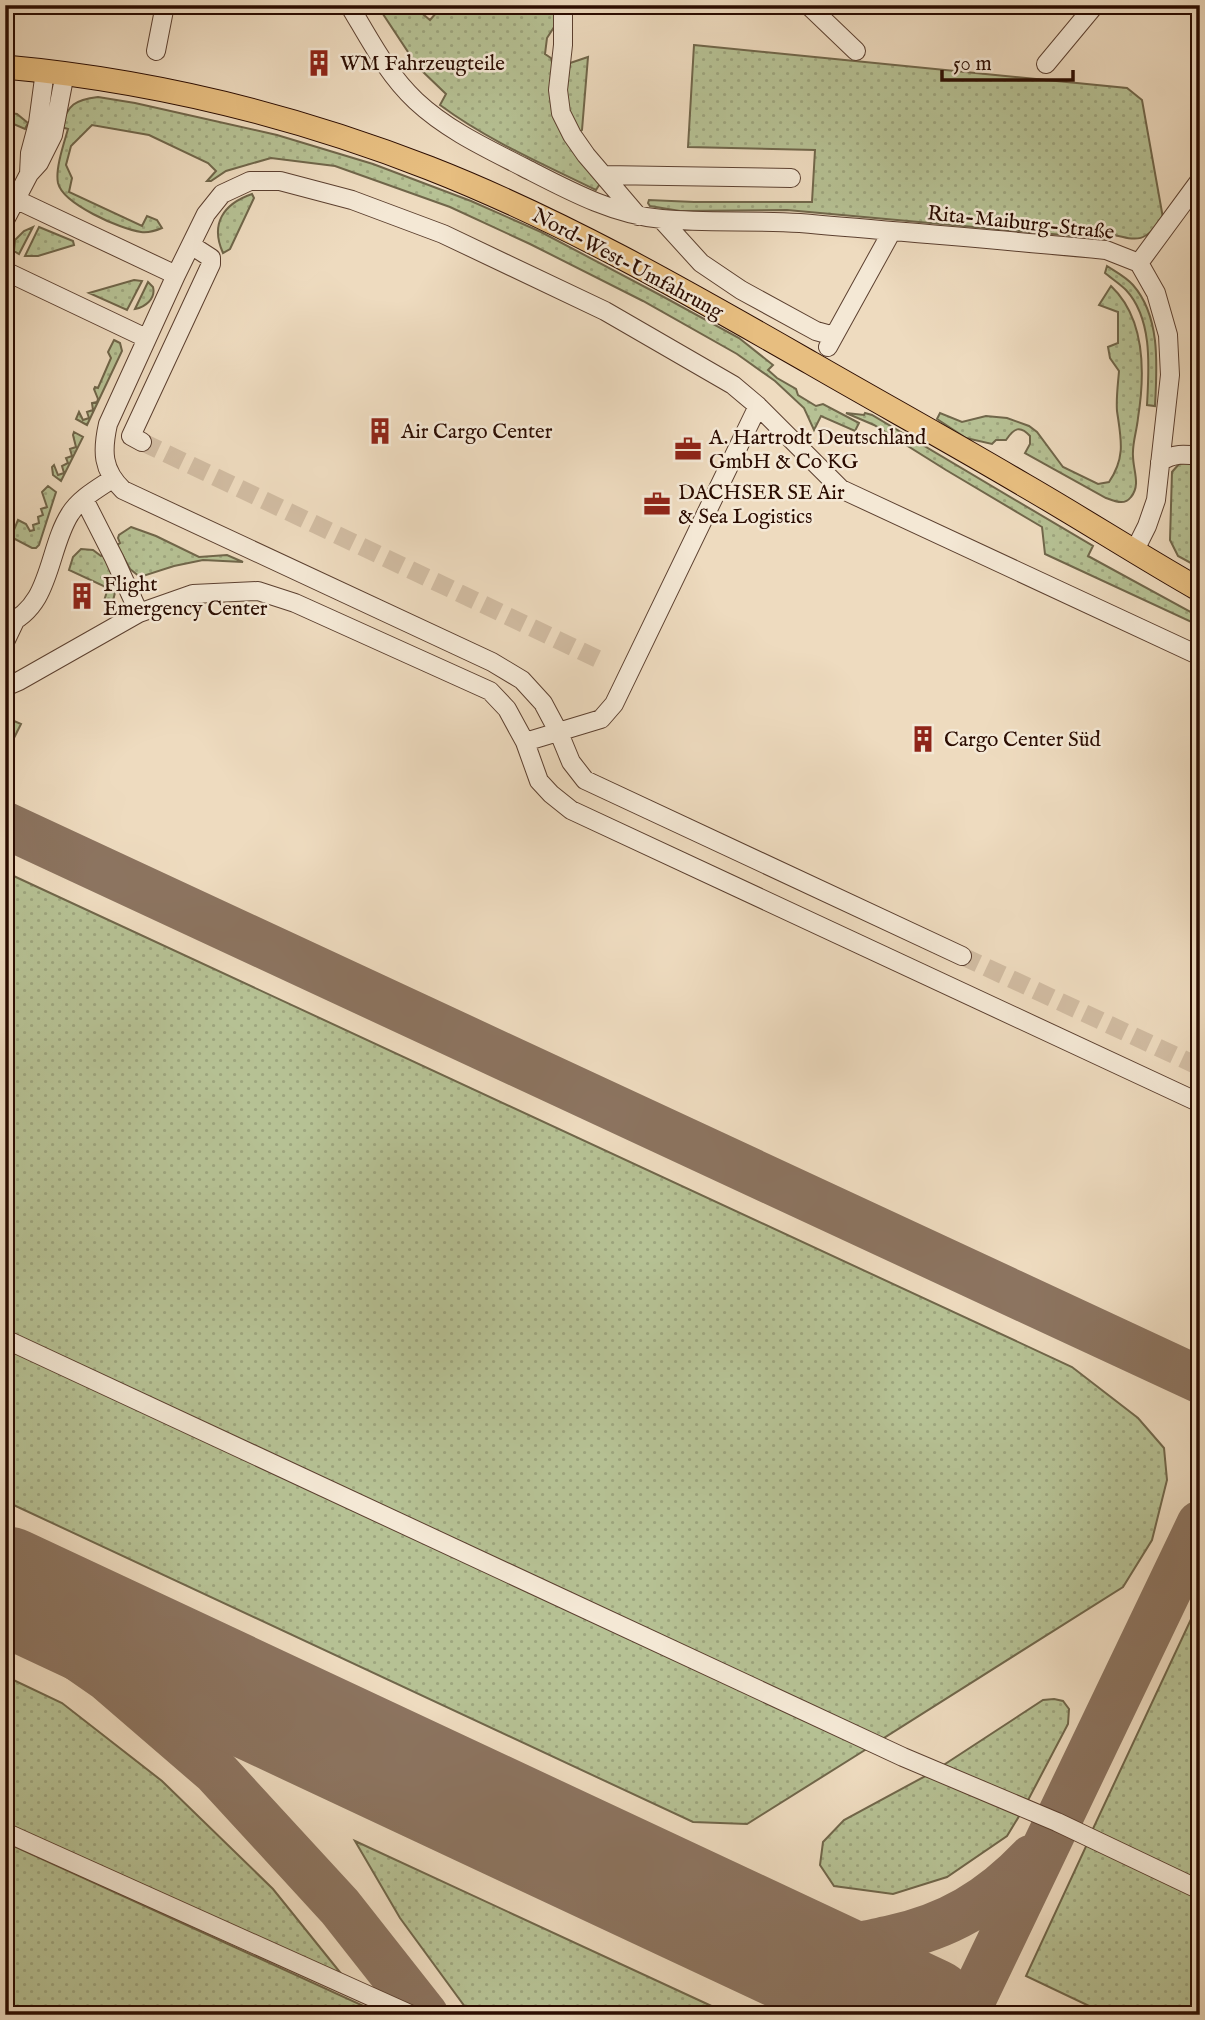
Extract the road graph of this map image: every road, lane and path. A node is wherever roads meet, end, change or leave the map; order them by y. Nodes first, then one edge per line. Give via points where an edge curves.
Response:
1 (165, 5) edge
2 (349, 5) edge
3 (563, 5) edge
4 (808, 5) edge
5 (1095, 5) edge
6 (156, 51) dead end
7 (856, 51) dead end
8 (1046, 64) dead end
9 (5, 67) edge
10 (55, 72) junction
11 (604, 175) junction
12 (791, 178) dead end
13 (1200, 180) edge
14 (15, 199) junction
15 (638, 216) junction
16 (661, 219) junction
17 (5, 220) edge
18 (892, 231) junction
19 (191, 245) junction
20 (1139, 262) junction
21 (5, 271) edge
22 (176, 275) junction
23 (146, 338) junction
24 (758, 407) junction
25 (142, 442) dead end
26 (1200, 456) edge
27 (1160, 461) junction
28 (112, 479) junction
29 (83, 499) junction
30 (1134, 552) junction
31 (1200, 590) edge
32 (139, 613) junction
33 (10, 623) edge
34 (5, 642) edge
35 (1200, 656) edge
36 (5, 687) edge
37 (559, 733) junction
38 (525, 742) junction
39 (962, 956) tunnel mouth
40 (1200, 1103) edge
41 (5, 1339) edge
42 (5, 1832) edge
43 (1200, 1890) edge
44 (412, 2015) edge

1 - 6 street
2 - 15 street, Rita-Maiburg-Straße via 400,84 448,127 564,189
3 - 11 street via 561,113
4 - 7 street
5 - 8 street
9 - 10 main road, Nord-West-Umfahrung
10 - 14 street via 30,153 29,174
10 - 30 main road, Nord-West-Umfahrung via 164,90 274,116 376,148 488,192 727,314
11 - 12 street
11 - 15 street
13 - 20 street
14 - 17 street
14 - 22 street
15 - 16 street, Rita-Maiburg-Straße
16 - 18 street, Rita-Maiburg-Straße via 789,222
16 - 18 street via 701,263 831,341
18 - 20 street, Rita-Maiburg-Straße via 1106,250
19 - 22 street
19 - 24 street via 222,194 250,181 280,180 352,200 443,234 605,312 733,385
19 - 25 street via 211,258 211,264 131,436
20 - 27 street via 1156,293 1168,335 1170,375
21 - 23 street
22 - 23 street
23 - 28 street via 104,440
24 - 35 street via 841,489
24 - 37 street via 614,704 601,719
26 - 27 street via 1172,454
27 - 30 street via 1156,500
28 - 29 street
28 - 37 street via 123,490 492,662 522,680 543,703
29 - 32 street
29 - 33 street via 69,514 34,602
30 - 31 main road, Nord-West-Umfahrung
32 - 36 street
32 - 38 street via 193,594 258,592 295,603 490,691 507,709
33 - 34 street
37 - 38 street
37 - 39 street via 571,762 585,780
38 - 40 street via 539,780 572,810
41 - 43 street via 903,1757 1057,1822
42 - 44 street

